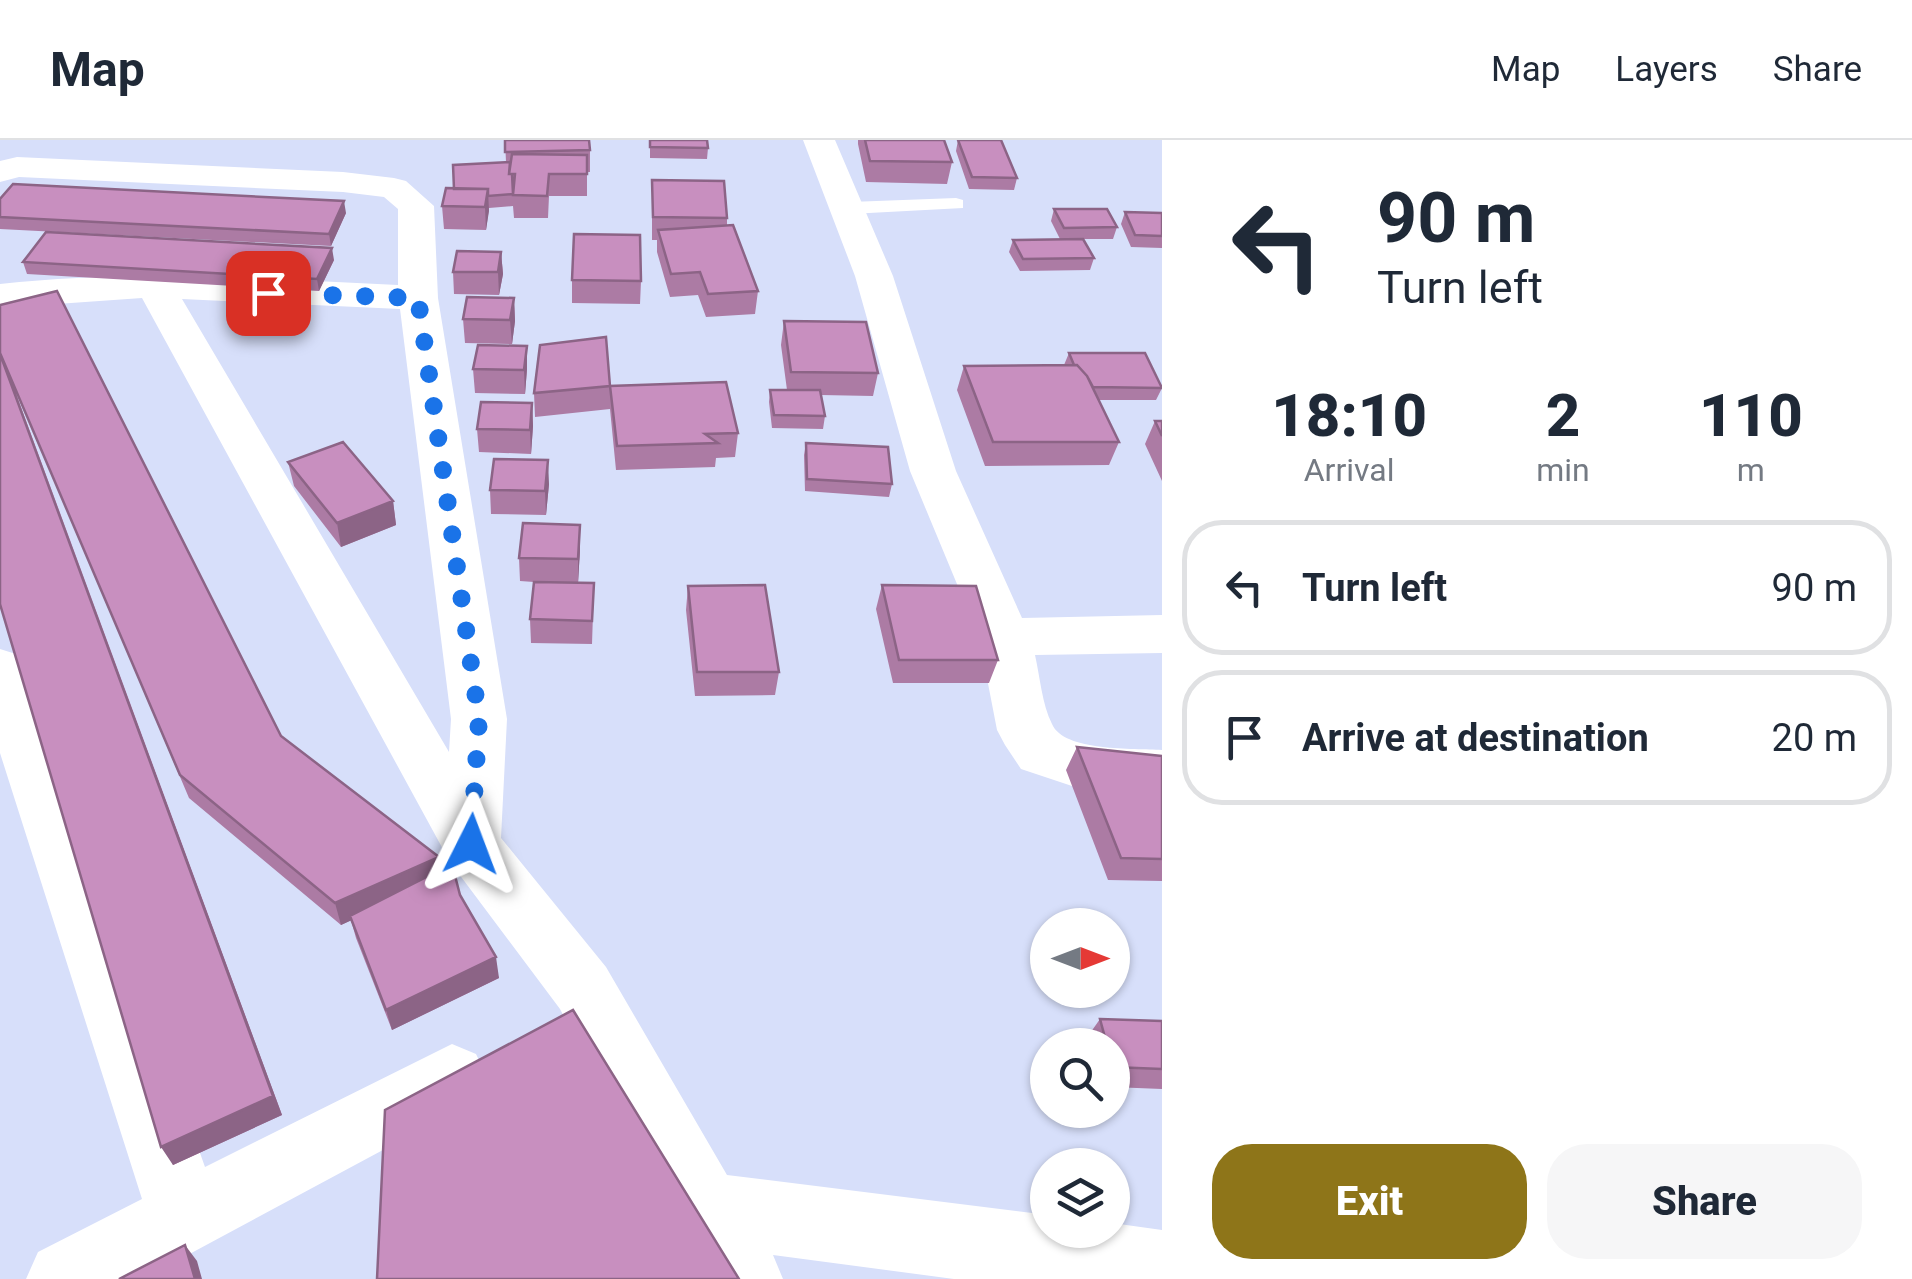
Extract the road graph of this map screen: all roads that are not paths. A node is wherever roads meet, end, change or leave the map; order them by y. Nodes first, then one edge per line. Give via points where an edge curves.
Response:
1 (819, 140) edge
2 (6, 166) edge
3 (956, 204) dead end
4 (850, 208) junction
5 (156, 288) junction
6 (0, 296) edge
7 (418, 298) junction
8 (1162, 634) edge
9 (1005, 637) junction
10 (0, 669) edge
11 (1162, 772) edge
12 (471, 844) junction
13 (547, 1029) junction
14 (705, 1210) junction
15 (184, 1214) junction
16 (1162, 1268) edge
17 (65, 1279) edge
18 (744, 1279) edge

1 - 4 street
2 - 7 street via 394,188 416,206
3 - 4 lane
4 - 9 street via 933,471
5 - 6 street
5 - 7 street
5 - 12 street
7 - 12 street via 479,719
8 - 9 street
9 - 11 street via 1025,730 1042,754 1078,766
10 - 15 street
12 - 13 street
13 - 14 street
13 - 15 street
14 - 16 street
14 - 18 street
15 - 17 street

